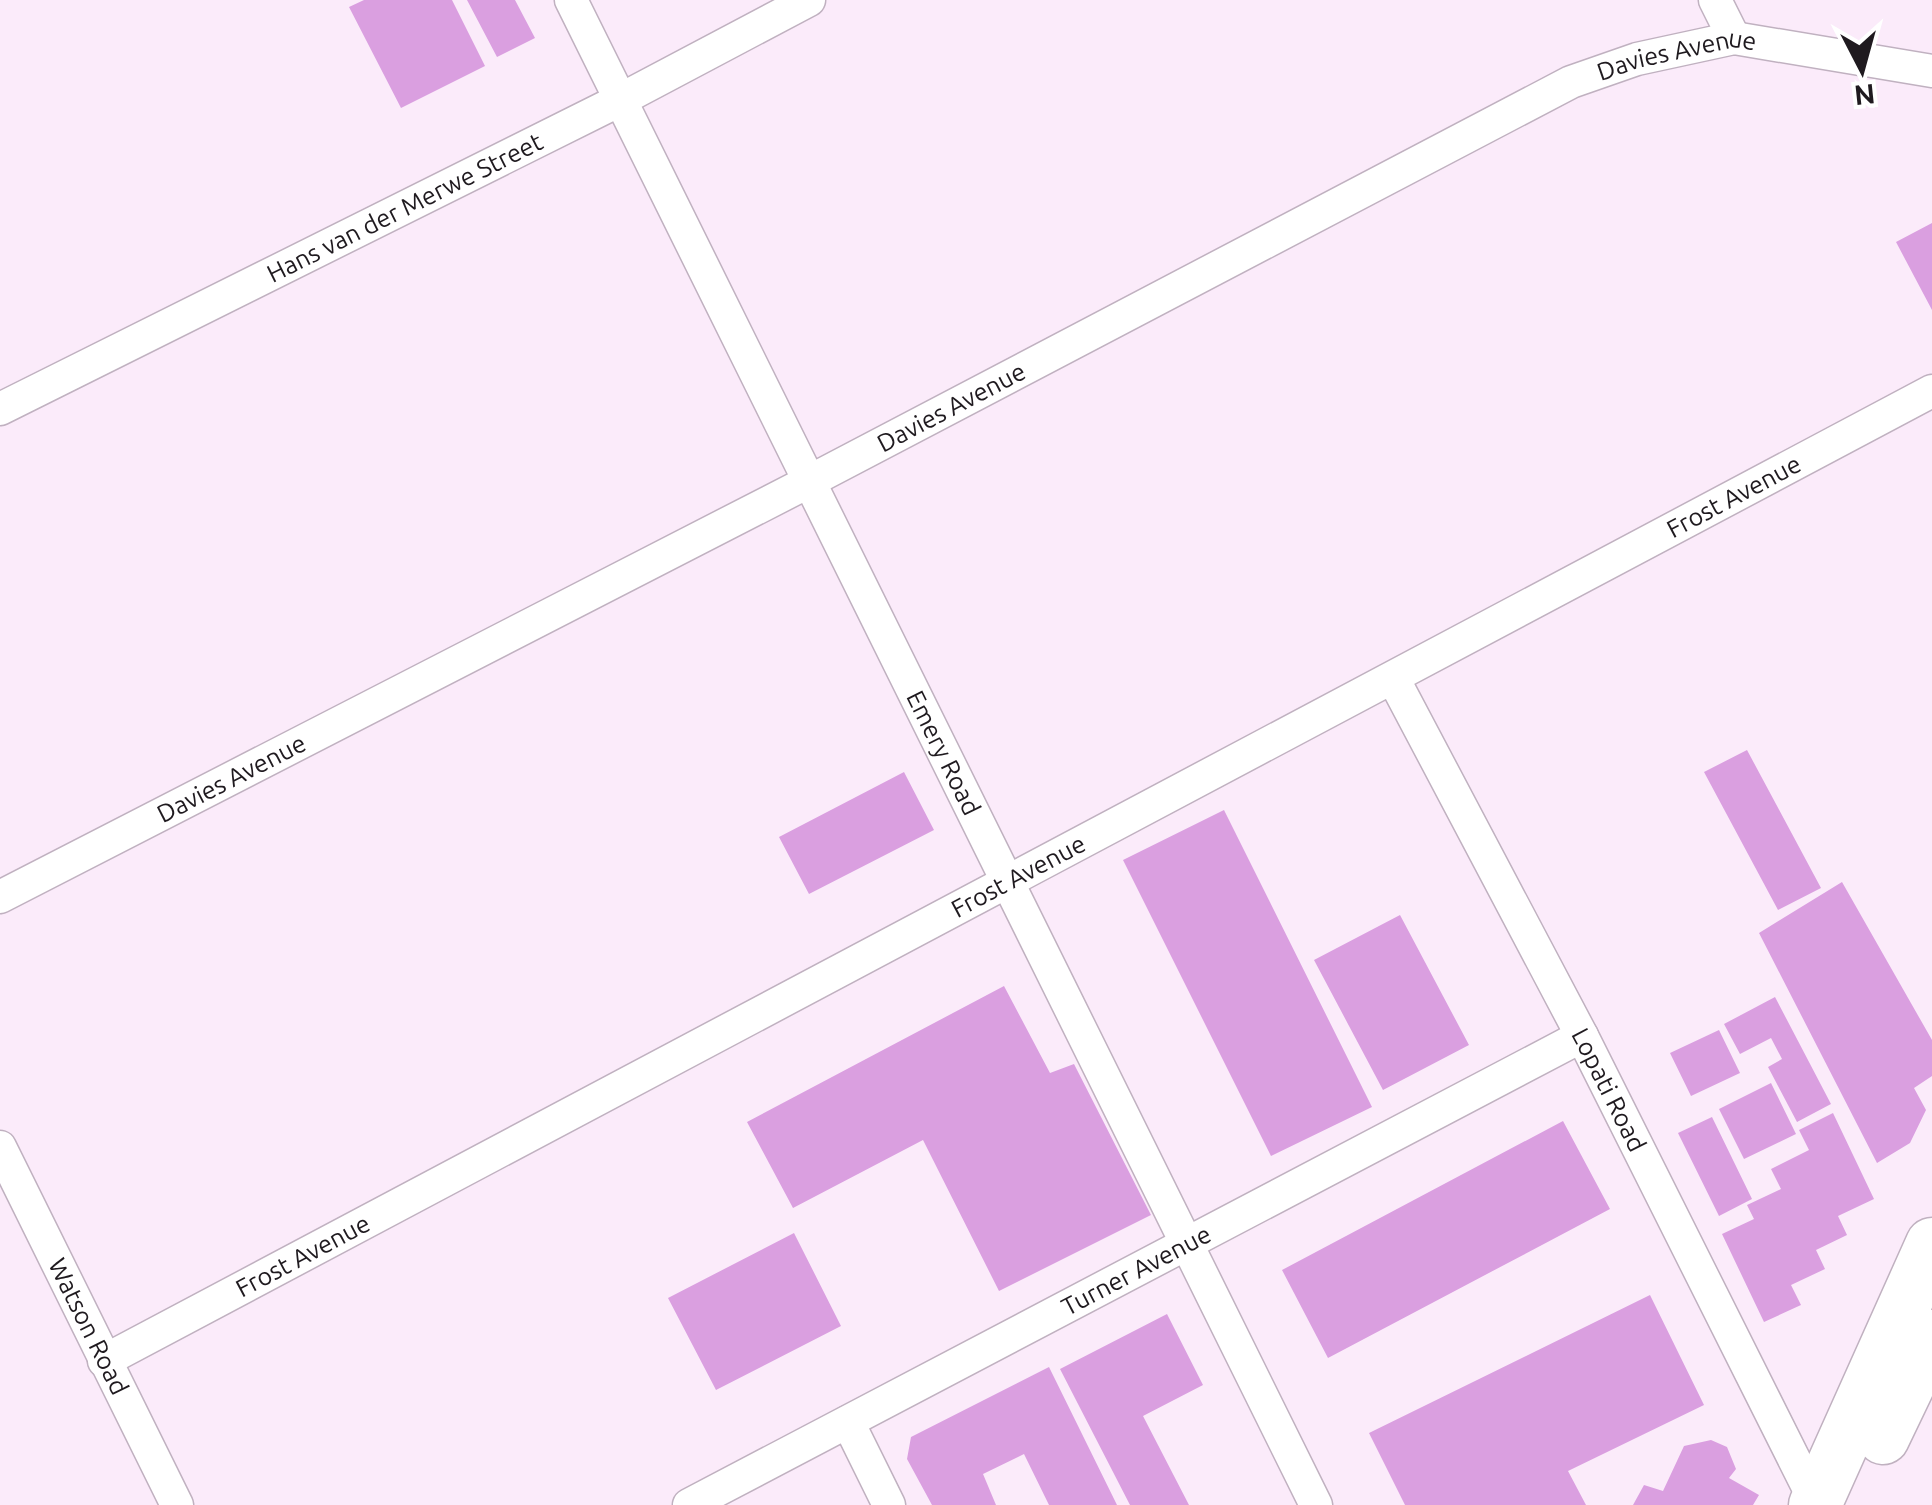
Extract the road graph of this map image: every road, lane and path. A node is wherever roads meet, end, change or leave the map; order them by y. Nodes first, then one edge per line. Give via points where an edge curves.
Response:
1 (571, 0) edge
2 (809, 0) edge
3 (1715, 0) edge
4 (1734, 38) junction
5 (1932, 71) edge
6 (620, 100) junction
7 (1932, 391) edge
8 (0, 410) edge
9 (810, 481) junction
10 (1394, 678) junction
11 (1009, 882) junction
12 (0, 897) edge
13 (1582, 1036) junction
14 (0, 1147) edge
15 (1187, 1243) junction
16 (1932, 1244) edge
17 (1932, 1336) edge
18 (104, 1361) junction
19 (848, 1422) junction
20 (1825, 1504) edge
21 (178, 1505) edge
22 (689, 1505) edge
23 (889, 1505) edge
24 (1316, 1505) edge

1 - 6 street, Emery Road
2 - 6 street, Hans van der Merwe Street
3 - 4 street
4 - 5 street, Davies Avenue
4 - 9 street, Davies Avenue via 1571,82
6 - 8 street, Hans van der Merwe Street
6 - 9 street, Emery Road
7 - 10 street, Frost Avenue
9 - 11 street, Emery Road
9 - 12 street, Davies Avenue
10 - 11 street, Frost Avenue
10 - 13 street, Lopati Road
11 - 15 street, Emery Road
11 - 18 street, Frost Avenue
13 - 15 street, Turner Avenue
13 - 20 street, Lopati Road
14 - 18 street, Watson Road
15 - 19 street, Turner Avenue
15 - 24 street, Emery Road
16 - 20 main road
17 - 20 main road
18 - 21 street, Watson Road
19 - 22 street, Turner Avenue
19 - 23 street

